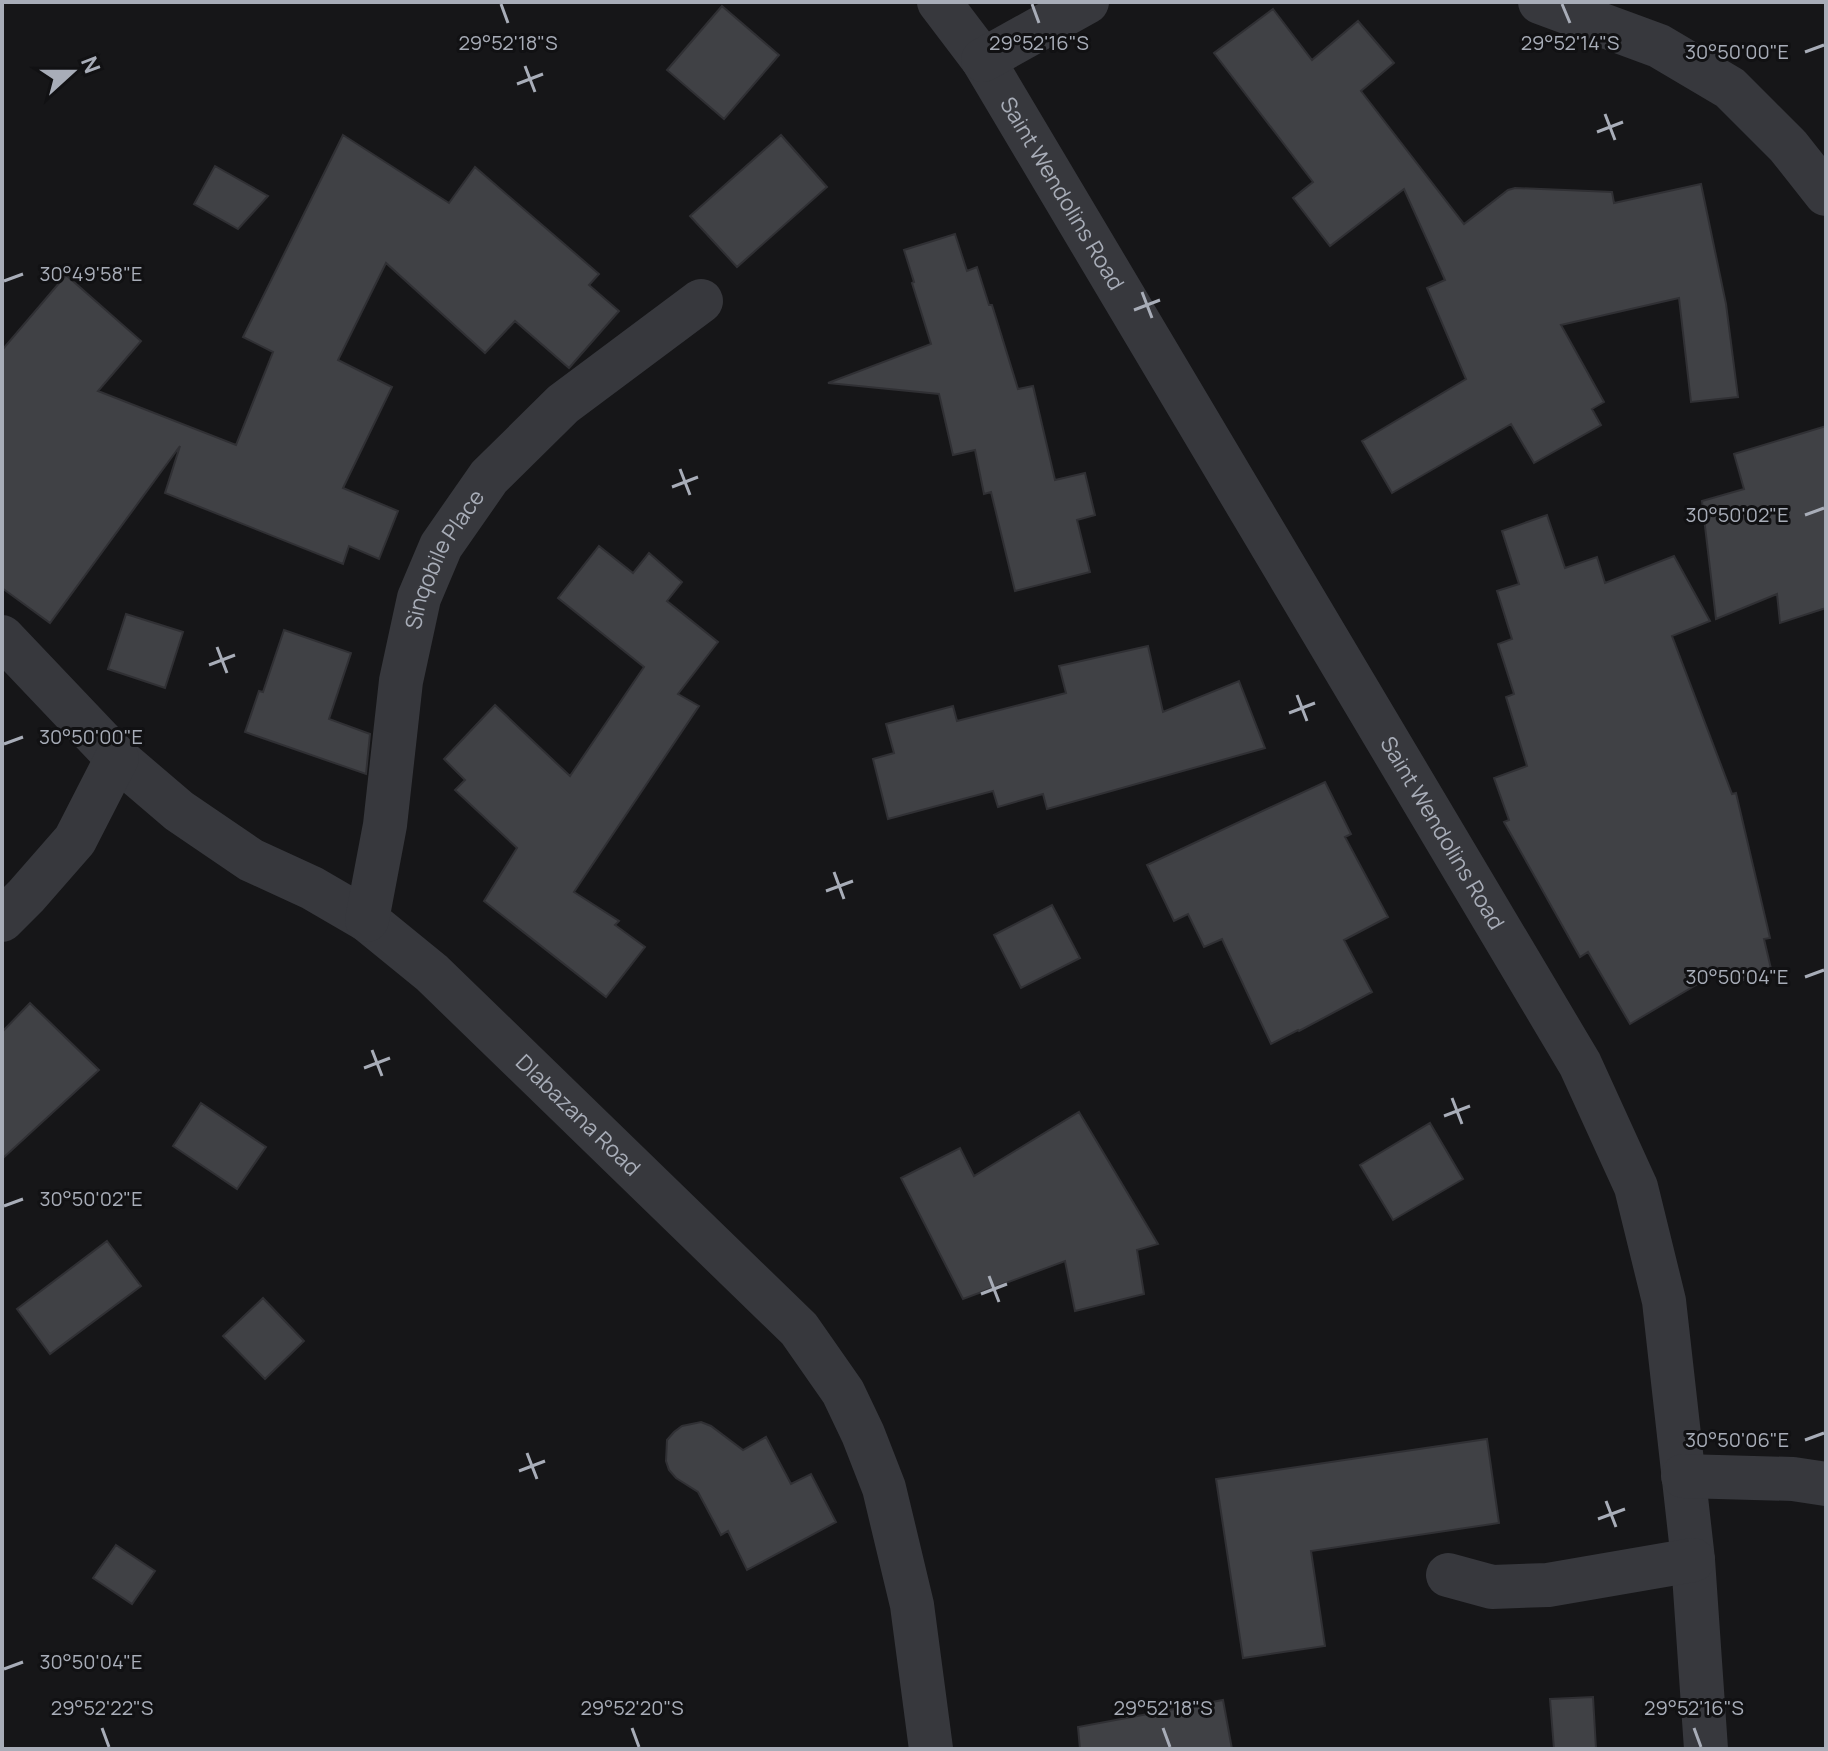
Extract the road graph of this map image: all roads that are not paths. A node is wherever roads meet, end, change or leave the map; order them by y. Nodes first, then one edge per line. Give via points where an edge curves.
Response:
1 (939, 2) edge
2 (1087, 2) edge
3 (1540, 2) edge
4 (983, 60) junction
5 (1826, 194) edge
6 (701, 301) dead end
7 (2, 637) edge
8 (117, 758) junction
9 (2, 920) edge
10 (367, 920) junction
11 (1683, 1476) junction
12 (1826, 1484) edge
13 (1693, 1560) junction
14 (1448, 1575) dead end
15 (931, 1749) edge
16 (1706, 1749) edge

1 - 4 street, Saint Wendolins Road
2 - 4 street
3 - 5 street via 1659,46 1730,88 1788,146
4 - 11 street, Saint Wendolins Road via 1580,1064 1636,1187 1664,1301
6 - 10 street, Sinqobile Place via 563,404 489,477 441,546 419,598 401,681 385,825
7 - 8 street, Dlabazana Road
8 - 9 street via 75,840
8 - 10 street, Dlabazana Road via 179,811 251,860
10 - 15 street, Dlabazana Road via 432,973 799,1329 843,1392 884,1488 912,1605
11 - 12 street
11 - 13 street, Saint Wendolins Road
13 - 14 street via 1548,1585 1492,1587
13 - 16 street, Saint Wendolins Road

